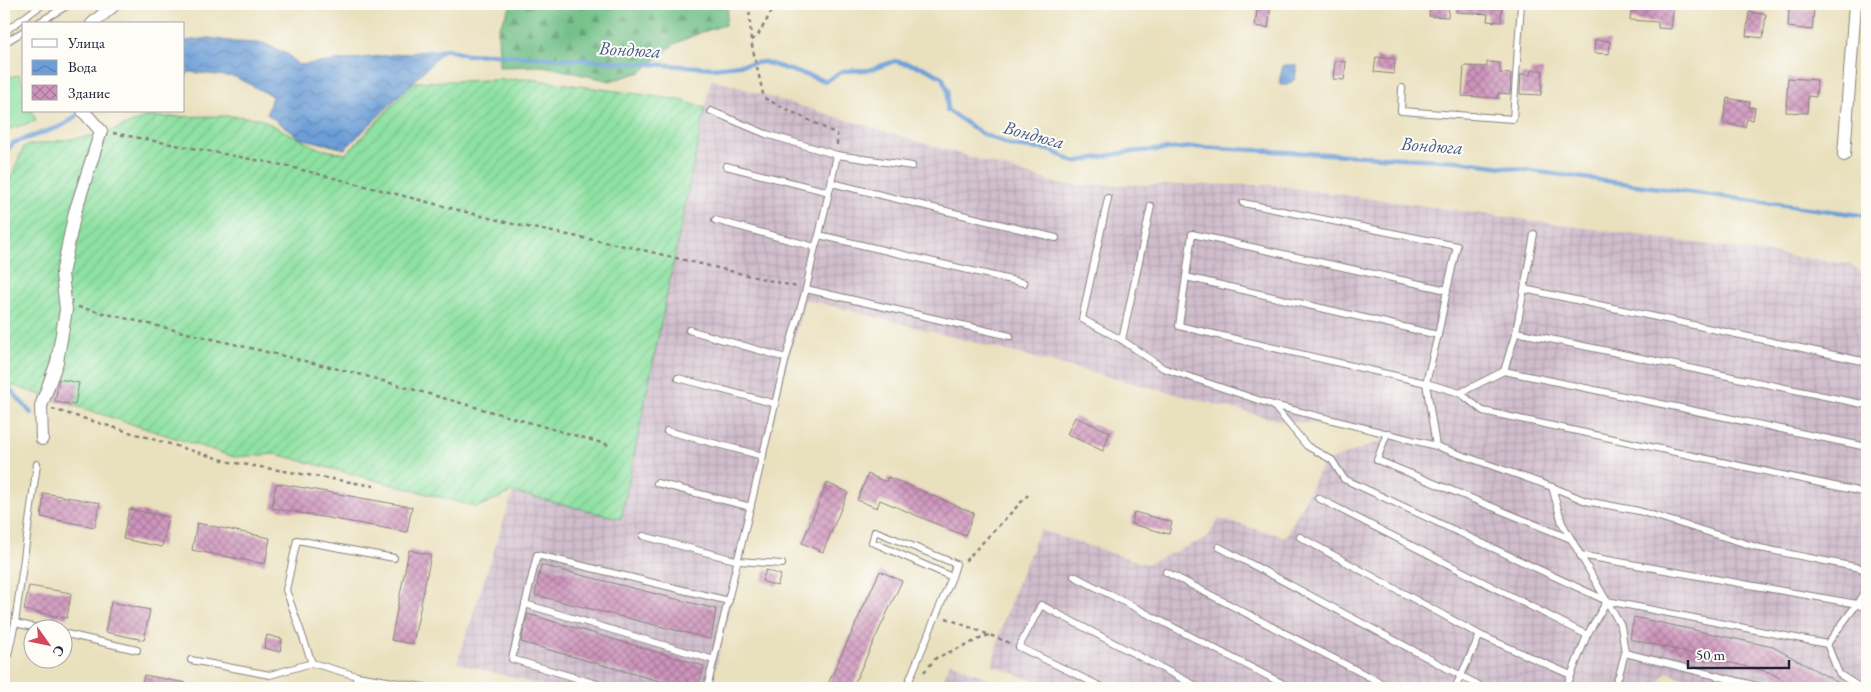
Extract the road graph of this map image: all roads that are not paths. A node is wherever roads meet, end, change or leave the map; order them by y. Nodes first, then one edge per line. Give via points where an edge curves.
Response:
1 (43, 4) edge
2 (70, 4) edge
3 (115, 4) edge
4 (1521, 4) edge
5 (1855, 4) edge
6 (39, 22) edge
7 (94, 22) edge
8 (4, 32) edge
9 (22, 32) edge
10 (4, 43) edge
11 (1402, 88) dead end
12 (711, 111) dead end
13 (84, 112) edge
14 (837, 155) junction
15 (1844, 155) dead end
16 (726, 166) dead end
17 (912, 166) dead end
18 (832, 183) junction
19 (829, 192) junction
20 (1108, 198) dead end
21 (1243, 203) dead end
22 (1151, 206) dead end
23 (715, 220) dead end
24 (1534, 234) dead end
25 (819, 235) junction
26 (1056, 238) dead end
27 (815, 247) junction
28 (1186, 277) junction
29 (1024, 283) dead end
30 (806, 289) junction
31 (1524, 289) junction
32 (1447, 290) junction
33 (689, 330) dead end
34 (1516, 332) junction
35 (1438, 335) junction
36 (1010, 336) dead end
37 (1122, 340) junction
38 (786, 358) junction
39 (1867, 362) edge
40 (1504, 370) junction
41 (678, 378) dead end
42 (1426, 383) junction
43 (1460, 393) junction
44 (776, 404) junction
45 (1273, 405) junction
46 (1867, 405) edge
47 (667, 431) dead end
48 (1387, 433) junction
49 (42, 438) dead end
50 (1436, 446) junction
51 (1867, 447) edge
52 (763, 456) junction
53 (37, 464) dead end
54 (657, 484) dead end
55 (1552, 487) junction
56 (1867, 493) edge
57 (1318, 498) dead end
58 (751, 507) junction
59 (643, 536) dead end
60 (1300, 537) dead end
61 (1571, 539) junction
62 (1219, 547) dead end
63 (1580, 555) junction
64 (394, 558) dead end
65 (739, 560) junction
66 (782, 564) dead end
67 (1867, 571) edge
68 (1166, 572) dead end
69 (952, 576) junction
70 (1074, 576) dead end
71 (1867, 587) edge
72 (729, 601) junction
73 (1607, 601) junction
74 (525, 604) junction
75 (1857, 604) junction
76 (1867, 608) edge
77 (15, 623) junction
78 (22, 625) edge
79 (72, 635) edge
80 (1480, 635) junction
81 (1587, 635) junction
82 (1827, 644) junction
83 (137, 650) dead end
84 (1624, 653) junction
85 (192, 660) dead end
86 (714, 660) junction
87 (312, 664) junction
88 (4, 673) edge
89 (1571, 675) junction
90 (357, 676) junction
91 (1461, 678) junction
92 (355, 688) edge
93 (429, 688) edge
94 (610, 688) edge
95 (707, 688) edge
96 (906, 688) edge
97 (1104, 688) edge
98 (1200, 688) edge
99 (1291, 688) edge
100 (1391, 688) edge
101 (1455, 688) edge
102 (1484, 688) edge
103 (1566, 688) edge
104 (1613, 688) edge
105 (1765, 688) edge
106 (1861, 688) edge

1 - 8 lane
2 - 6 lane
3 - 7 street
4 - 11 lane via 1513,119 1401,111
5 - 15 street
9 - 10 lane
12 - 14 lane via 766,134
13 - 49 street via 101,131 75,212 62,274 66,310 56,362 41,406
14 - 17 lane
14 - 18 lane
16 - 19 lane
18 - 19 lane
18 - 26 lane
19 - 25 lane
20 - 37 lane via 1082,319
21 - 32 lane via 1456,246
22 - 37 lane
23 - 27 lane
24 - 31 lane
25 - 27 lane
25 - 29 lane
27 - 30 lane
28 - 32 lane via 1192,234
28 - 35 lane
28 - 42 lane via 1179,326
30 - 36 lane
30 - 38 lane
31 - 34 lane
31 - 39 lane
32 - 35 lane
33 - 38 lane
34 - 40 lane
34 - 46 lane
35 - 42 lane
37 - 45 lane via 1163,368
38 - 44 lane
40 - 43 lane
40 - 51 lane
41 - 44 lane
42 - 43 lane
42 - 50 lane
43 - 56 lane via 1483,410
44 - 52 lane
45 - 48 lane
45 - 73 lane via 1307,446 1332,460 1344,479
47 - 52 lane
48 - 50 lane
48 - 61 lane via 1377,460
50 - 55 lane
52 - 58 lane
53 - 77 lane
54 - 58 lane
55 - 61 lane via 1562,523
55 - 67 lane via 1586,501 1638,511 1760,548
57 - 81 lane
58 - 65 lane
59 - 65 lane
60 - 80 lane
61 - 63 lane
62 - 91 lane
63 - 73 lane
63 - 75 lane
64 - 87 lane via 296,540 286,590
65 - 66 lane
65 - 72 lane
68 - 100 lane
69 - 69 lane via 956,564 875,531 872,542
69 - 96 lane
70 - 99 lane
71 - 75 lane
72 - 74 lane via 537,555
72 - 86 lane
73 - 81 lane
73 - 82 lane
73 - 84 lane via 1621,626
74 - 86 lane
74 - 94 lane via 512,659
75 - 76 lane
75 - 82 lane
77 - 78 lane
77 - 88 lane
79 - 83 lane
80 - 89 lane
80 - 91 lane
81 - 89 lane
82 - 106 lane via 1840,674
84 - 104 lane
84 - 105 lane
85 - 87 lane via 270,675
86 - 95 lane
87 - 90 lane
89 - 103 lane
90 - 92 lane
90 - 93 lane
91 - 101 lane
91 - 102 lane
97 - 98 lane via 1019,647 1041,606

